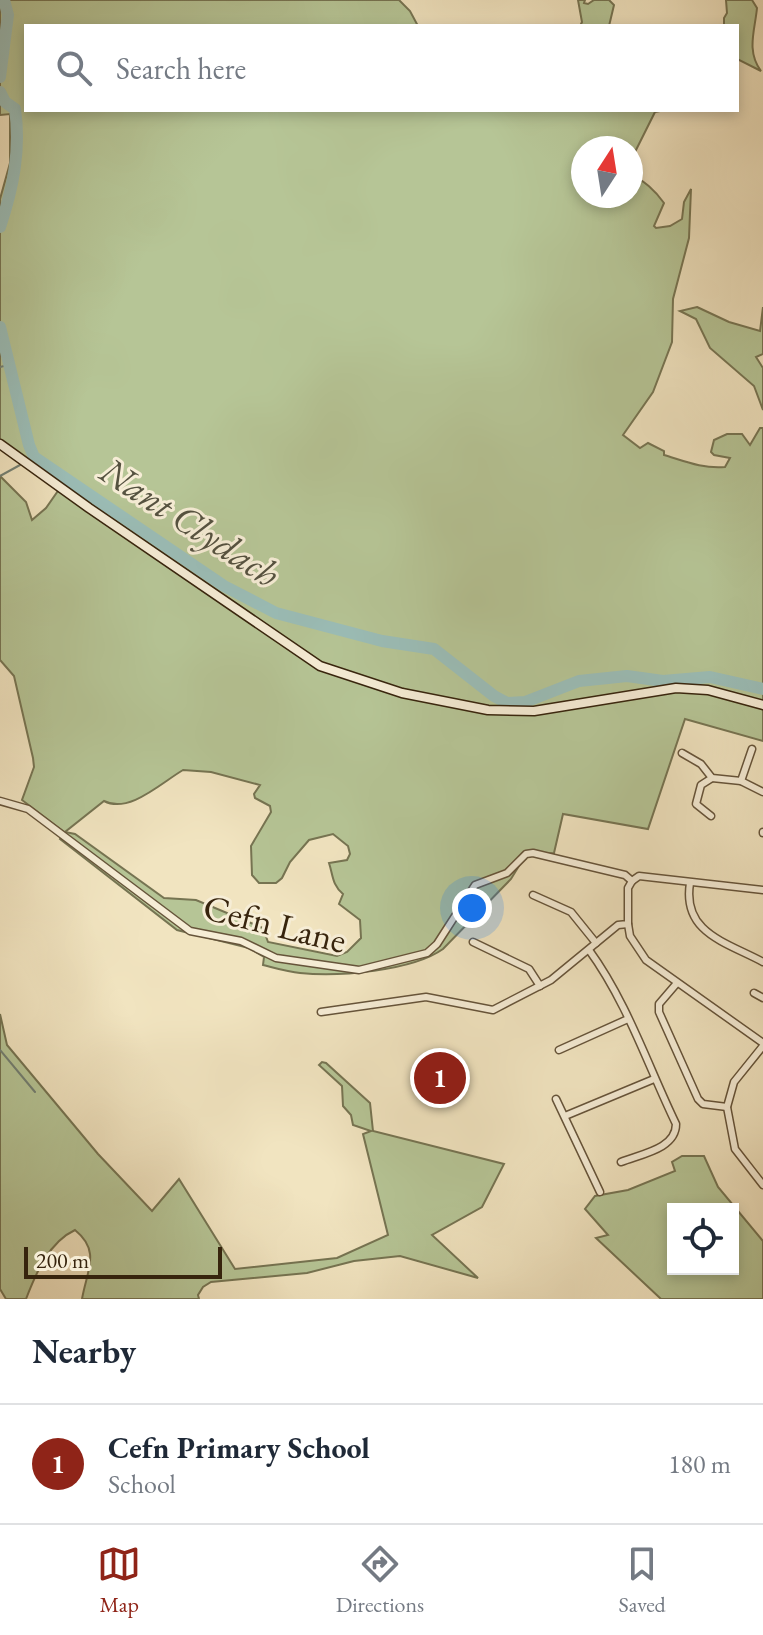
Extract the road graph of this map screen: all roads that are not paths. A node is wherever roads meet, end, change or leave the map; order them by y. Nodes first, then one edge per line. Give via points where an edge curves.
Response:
1 (0, 444) edge
2 (763, 705) edge
3 (682, 753) dead end
4 (753, 753) dead end
5 (712, 778) junction
6 (741, 781) junction
7 (763, 792) edge
8 (0, 801) edge
9 (711, 816) dead end
10 (632, 881) junction
11 (690, 883) junction
12 (763, 890) edge
13 (533, 895) dead end
14 (628, 924) junction
15 (473, 942) dead end
16 (596, 943) junction
17 (589, 950) junction
18 (763, 962) edge
19 (677, 983) junction
20 (540, 986) junction
21 (754, 993) dead end
22 (763, 998) edge
23 (321, 1012) dead end
24 (628, 1019) junction
25 (763, 1044) edge
26 (559, 1050) dead end
27 (654, 1079) junction
28 (556, 1099) dead end
29 (727, 1107) junction
30 (565, 1116) junction
31 (621, 1162) dead end
32 (760, 1176) edge
33 (763, 1185) edge
34 (600, 1192) dead end

1 - 2 main road via 320,666 402,693 488,710 534,711 676,688 708,690
3 - 5 street
4 - 6 street
5 - 6 street
5 - 9 street via 701,785 696,804
6 - 7 street
8 - 10 street, Cefn Lane via 28,809 190,931 241,941 276,958 359,970 427,953 475,885 507,873 526,854 625,875
10 - 11 street, Cefn Lane via 639,876
10 - 14 street
11 - 12 street, Cefn Lane
11 - 18 street via 690,911 703,930
13 - 16 street via 571,912
14 - 16 street via 618,925
14 - 19 street via 646,960
15 - 20 street via 529,969
16 - 17 street
17 - 20 street
17 - 24 street
19 - 25 street
19 - 29 street via 659,1004 659,1012 698,1099
20 - 23 street via 493,1010 426,997
21 - 22 street
24 - 26 street
24 - 27 street
25 - 29 street via 734,1082
27 - 30 street
27 - 31 street via 676,1124 675,1136
28 - 30 street
29 - 32 street via 735,1149
30 - 34 street
32 - 33 street

